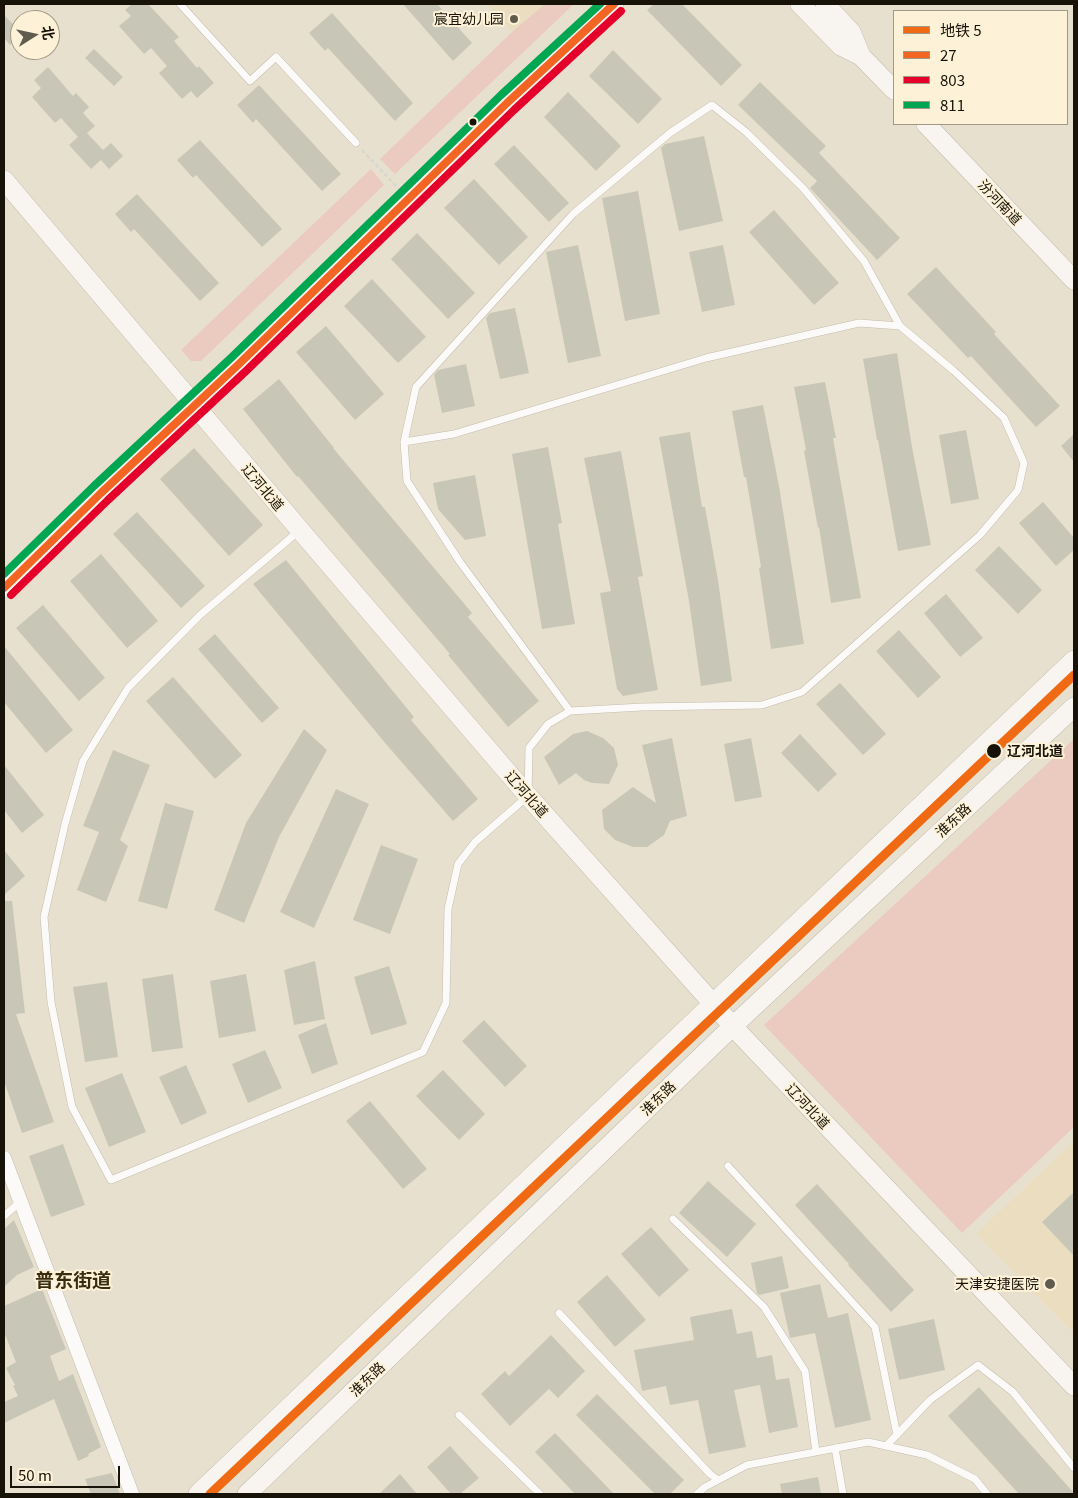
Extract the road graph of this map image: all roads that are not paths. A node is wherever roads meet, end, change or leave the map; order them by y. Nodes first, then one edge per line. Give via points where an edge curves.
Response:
1 (180, 4) edge
2 (595, 4) edge
3 (614, 4) edge
4 (800, 4) edge
5 (825, 4) edge
6 (861, 56) junction
7 (893, 89) edge
8 (927, 125) edge
9 (356, 143) road end
10 (4, 180) edge
11 (1074, 280) edge
12 (900, 326) junction
13 (191, 401) junction
14 (404, 442) junction
15 (300, 530) junction
16 (4, 573) edge
17 (4, 588) edge
18 (1074, 660) edge
19 (1074, 707) edge
20 (570, 711) junction
21 (528, 796) junction
22 (712, 1003) junction
23 (733, 1026) junction
24 (4, 1158) edge
25 (728, 1166) dead end
26 (20, 1202) junction
27 (4, 1216) edge
28 (672, 1219) dead end
29 (559, 1313) dead end
30 (1074, 1386) edge
31 (460, 1416) dead end
32 (896, 1435) junction
33 (886, 1446) junction
34 (835, 1448) junction
35 (816, 1452) junction
36 (1074, 1468) edge
37 (718, 1480) junction
38 (132, 1494) edge
39 (198, 1494) edge
40 (247, 1494) edge
41 (540, 1494) edge
42 (697, 1494) edge
43 (843, 1494) edge
44 (987, 1494) edge

1 - 9 lane via 250,81 276,57
2 - 13 street
3 - 13 street
4 - 6 street via 841,46
5 - 6 street via 851,32
6 - 7 street
8 - 11 street, 汾河南道
10 - 13 street, 辽河北道
12 - 14 lane via 859,323 706,358 454,434
12 - 14 lane via 864,261 803,188 746,132 712,105 670,133 573,214 416,387
12 - 20 lane via 1004,418 1024,464 1018,490 980,535 802,692 762,705
13 - 15 street, 辽河北道
13 - 16 street
13 - 17 street
14 - 20 lane via 407,481 460,562
15 - 21 street, 辽河北道
15 - 21 lane via 200,614 128,688 83,761 67,815 44,917 51,1002 72,1107 111,1180 423,1052 446,1003 448,909 458,864 475,842
18 - 22 street
19 - 23 street, 淮东路
20 - 21 lane via 548,724 529,748
21 - 22 street, 辽河北道
22 - 23 street, 辽河北道
22 - 39 street
23 - 30 street, 辽河北道
23 - 40 street, 淮东路
24 - 26 street
25 - 32 lane via 875,1327
26 - 27 lane
26 - 38 street
28 - 35 lane via 764,1307 805,1371
29 - 37 lane
31 - 41 lane
32 - 33 lane
32 - 36 lane via 930,1400 978,1365 1013,1392
33 - 34 lane via 868,1442
33 - 44 lane via 927,1455 975,1479
34 - 35 lane
34 - 43 lane
35 - 37 lane via 748,1465
37 - 42 lane

